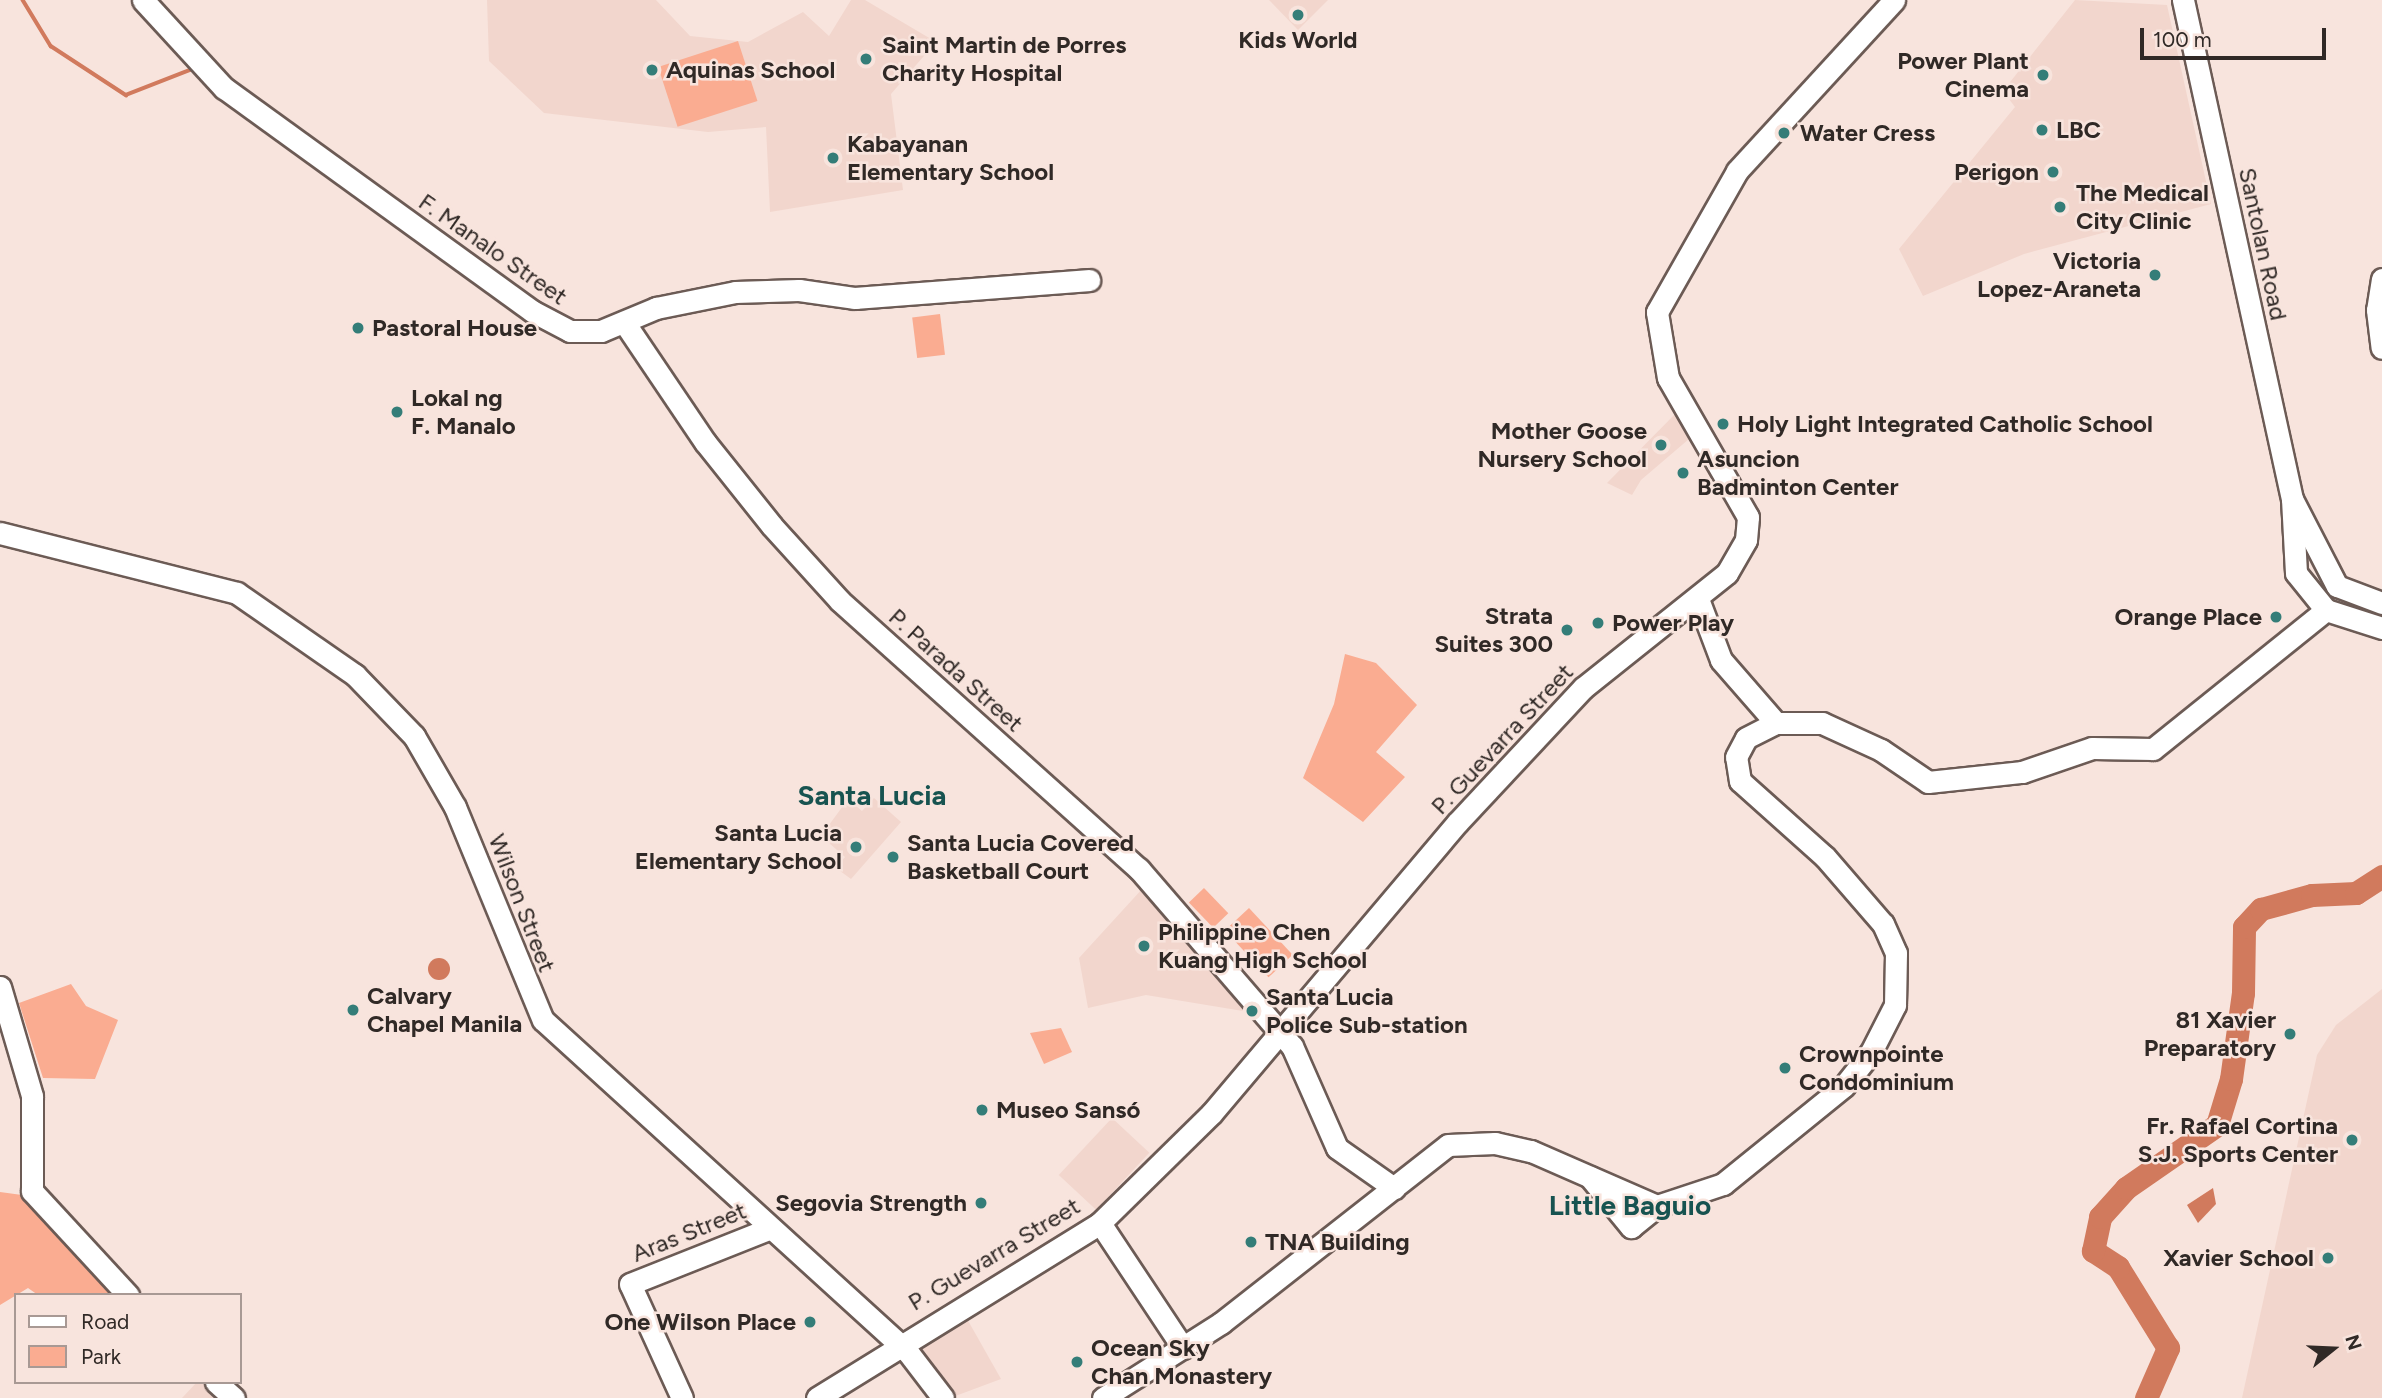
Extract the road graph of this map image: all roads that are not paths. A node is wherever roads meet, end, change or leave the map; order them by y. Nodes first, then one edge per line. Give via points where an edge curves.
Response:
1 (143, 0) edge
2 (1894, 0) edge
3 (2183, 0) edge
4 (2382, 279) edge
5 (1089, 280) dead end
6 (624, 322) junction
7 (2382, 348) edge
8 (2292, 499) junction
9 (0, 533) edge
10 (1698, 599) junction
11 (2382, 603) edge
12 (2326, 610) junction
13 (2382, 628) edge
14 (1776, 723) junction
15 (0, 987) edge
16 (1282, 1032) junction
17 (1590, 1177) junction
18 (1394, 1188) junction
19 (1657, 1206) junction
20 (1100, 1223) junction
21 (768, 1229) junction
22 (126, 1293) edge
23 (898, 1342) junction
24 (1183, 1348) junction
25 (218, 1384) edge
26 (234, 1398) edge
27 (682, 1398) edge
28 (817, 1398) edge
29 (943, 1398) edge
30 (1103, 1398) edge

1 - 6 street, F. Manalo Street via 224,88 542,318 585,333
2 - 10 street, P. Guevarra Street via 1737,172 1657,312 1668,379 1748,517 1737,559
3 - 8 street, Santolan Road
4 - 7 street
5 - 6 street, F. Manalo Street via 855,298 799,289 735,292 656,307
6 - 16 street, P. Parada Street via 705,442 840,601 1139,869
8 - 11 street, Santolan Road via 2337,586
8 - 12 street, Santolan Road via 2296,573
9 - 21 street, Wilson Street via 237,593 355,676 414,736 455,807 542,1020
10 - 14 street via 1721,660
10 - 16 street, P. Guevarra Street via 1583,688 1458,822
12 - 13 street
12 - 14 street via 2153,749 2092,748 2022,772 1928,782 1836,727
14 - 19 street via 1739,747 1740,781 1861,893 1896,953 1899,991 1858,1070 1805,1121 1723,1184
15 - 22 street via 25,1054 32,1096 32,1191
16 - 18 street, P. Parada Street via 1338,1148
16 - 20 street, P. Guevarra Street via 1211,1114
17 - 18 street via 1531,1151 1474,1143 1429,1155
17 - 19 street
17 - 19 street via 1631,1227
18 - 24 street
20 - 23 street, P. Guevarra Street
20 - 24 street
21 - 23 street, Wilson Street
21 - 27 street, Aras Street via 630,1284
23 - 28 street, P. Guevarra Street
23 - 29 street, Wilson Street
24 - 30 street
25 - 26 street

